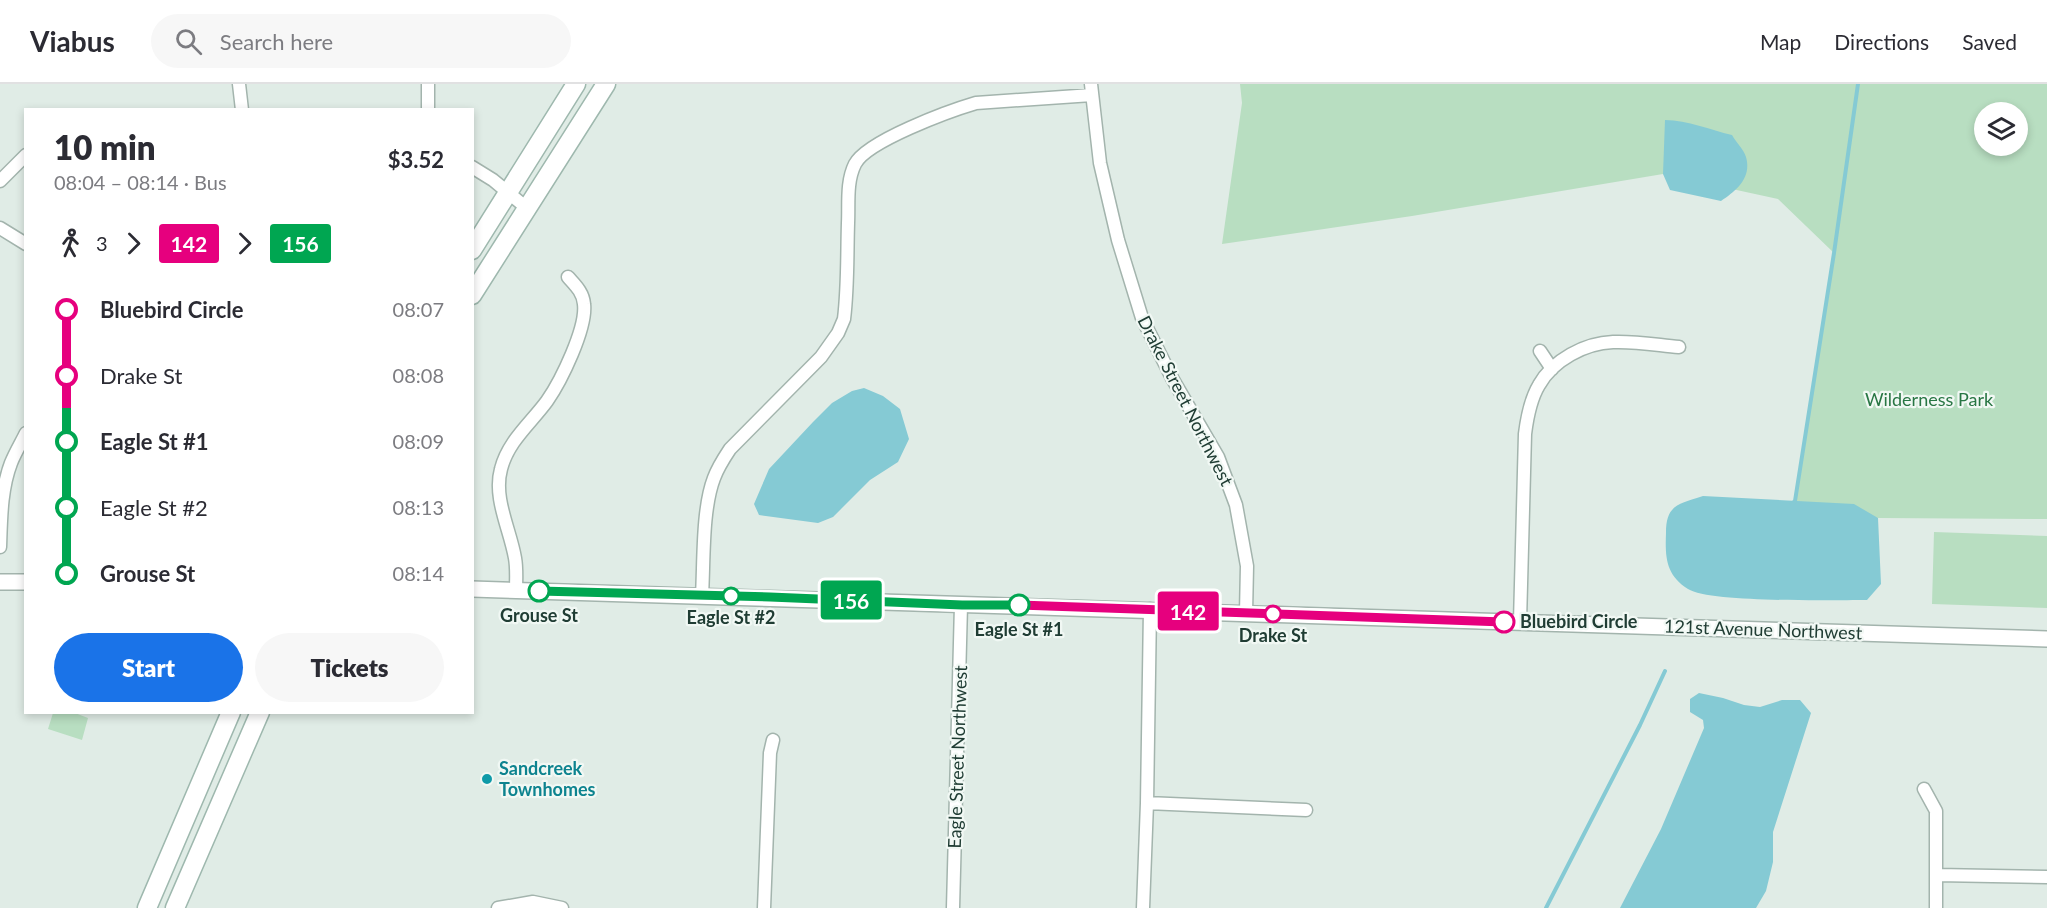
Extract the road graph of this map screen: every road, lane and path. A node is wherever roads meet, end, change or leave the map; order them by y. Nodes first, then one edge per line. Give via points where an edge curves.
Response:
1 (239, 84) edge
2 (428, 84) edge
3 (576, 84) edge
4 (606, 84) edge
5 (1092, 89) edge
6 (242, 108) edge
7 (428, 108) edge
8 (24, 157) edge
9 (474, 168) edge
10 (0, 181) edge
11 (508, 194) junction
12 (528, 209) junction
13 (0, 228) edge
14 (24, 243) edge
15 (474, 247) edge
16 (568, 277) dead end
17 (474, 292) edge
18 (1679, 347) dead end
19 (1540, 351) dead end
20 (1552, 369) junction
21 (24, 438) edge
22 (0, 547) edge
23 (0, 582) edge
24 (24, 582) edge
25 (474, 589) edge
26 (516, 590) junction
27 (702, 596) junction
28 (962, 605) junction
29 (1150, 609) junction
30 (1246, 613) junction
31 (1520, 622) junction
32 (2047, 639) edge
33 (230, 714) edge
34 (259, 714) edge
35 (773, 740) dead end
36 (1924, 789) dead end
37 (1147, 803) junction
38 (1306, 810) dead end
39 (1937, 874) junction
40 (2047, 877) edge
41 (147, 908) edge
42 (175, 908) edge
43 (498, 908) edge
44 (562, 908) edge
45 (764, 908) edge
46 (953, 908) edge
47 (1143, 908) edge
48 (1936, 908) edge

1 - 6 street
2 - 7 street
3 - 11 main road
4 - 12 main road
5 - 27 street via 976,103 881,142 862,154 854,166 849,192 844,319 821,357 730,449 721,463 707,506
5 - 30 street, Drake Street Northwest via 1103,174 1142,318 1218,457 1236,506 1247,566
8 - 10 street
9 - 11 street
11 - 12 street
11 - 15 main road
12 - 17 main road
13 - 14 street
16 - 26 street via 584,303 584,316 569,361 547,401 512,442 500,471 501,506 516,561
18 - 20 street via 1611,342 1569,355
19 - 20 street
20 - 31 street via 1538,386 1526,426
21 - 22 street via 6,483
23 - 24 street
25 - 26 street, 121st Avenue Northwest
26 - 27 street, 121st Avenue Northwest
27 - 28 street, 121st Avenue Northwest
28 - 29 street, 121st Avenue Northwest
28 - 46 street, Eagle Street Northwest
29 - 30 street, 121st Avenue Northwest
29 - 37 street
30 - 31 street, 121st Avenue Northwest
31 - 32 street, 121st Avenue Northwest
33 - 41 main road
34 - 42 main road
35 - 45 street
36 - 39 street via 1936,811
37 - 38 street
37 - 47 street
39 - 40 street
39 - 48 street
43 - 44 street via 533,902

